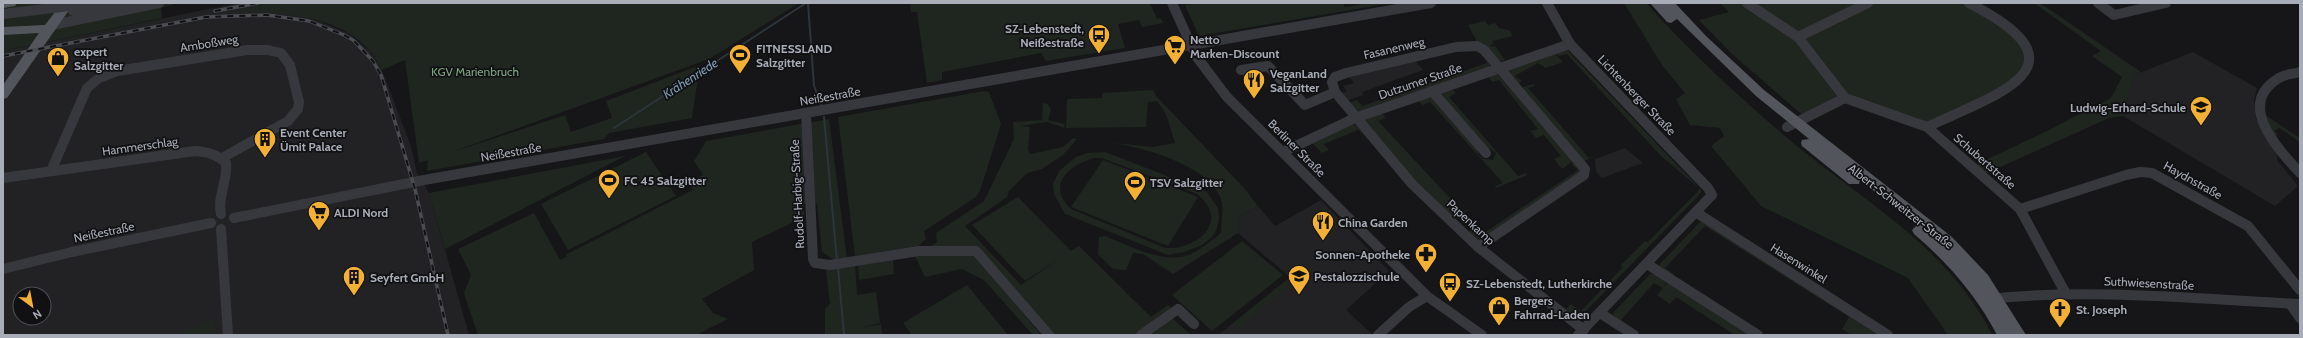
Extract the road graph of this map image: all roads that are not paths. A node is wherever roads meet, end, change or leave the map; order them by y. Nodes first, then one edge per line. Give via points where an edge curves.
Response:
1 (11, 3) edge
2 (90, 3) edge
3 (125, 3) edge
4 (159, 3) edge
5 (1172, 3) edge
6 (1431, 3) edge
7 (1547, 3) edge
8 (1656, 3) edge
9 (1668, 3) edge
10 (1747, 3) edge
11 (1868, 3) edge
12 (1969, 3) edge
13 (2098, 3) edge
14 (2166, 3) edge
15 (3, 4) edge
16 (73, 6) edge
17 (3, 14) edge
18 (50, 19) junction
19 (3, 20) edge
20 (3, 32) edge
21 (1798, 36) junction
22 (1570, 44) junction
23 (1191, 46) junction
24 (1498, 68) junction
25 (1241, 70) dead end
26 (2300, 72) edge
27 (1432, 91) junction
28 (1335, 92) junction
29 (3, 95) edge
30 (1845, 98) junction
31 (806, 113) junction
32 (1355, 118) junction
33 (1791, 125) junction
34 (1927, 127) junction
35 (1283, 152) junction
36 (1486, 153) dead end
37 (222, 158) junction
38 (51, 172) junction
39 (2300, 173) edge
40 (3, 178) edge
41 (2020, 209) junction
42 (1696, 213) junction
43 (221, 214) junction
44 (234, 218) junction
45 (211, 223) junction
46 (221, 229) junction
47 (1478, 247) junction
48 (1647, 264) junction
49 (3, 269) edge
50 (2300, 290) edge
51 (2066, 294) junction
52 (1427, 296) junction
53 (1991, 298) junction
54 (2295, 304) edge
55 (1600, 313) junction
56 (2300, 318) edge
57 (1194, 324) dead end
58 (1581, 332) edge
59 (228, 335) edge
60 (1049, 335) edge
61 (1141, 335) edge
62 (1378, 335) edge
63 (1473, 335) edge
64 (1482, 335) edge
65 (1634, 335) edge
66 (1758, 335) edge
67 (1888, 335) edge
68 (2004, 335) edge
69 (2019, 335) edge

1 - 15 main road
2 - 16 street
3 - 16 street
4 - 18 street
5 - 23 street, Berliner Straße
6 - 23 street, Neißestraße
7 - 22 street, Lichtenberger Straße
8 - 33 main road, Albert-Schweitzer-Straße via 1720,68
9 - 33 main road, Albert-Schweitzer-Straße
10 - 21 street
11 - 21 street
12 - 34 street via 2012,29 2025,42 2030,67 2012,86
13 - 14 street via 2114,15
16 - 18 main road
16 - 18 street, bridge
17 - 18 street
18 - 19 street
18 - 20 main road
18 - 29 main road
21 - 30 street
22 - 24 street, Dutzumer Straße
22 - 42 street, Lichtenberger Straße via 1708,188 1712,196
23 - 31 street, Neißestraße
23 - 35 street, Berliner Straße via 1211,78
24 - 27 street, Dutzumer Straße
24 - 28 street, Fasanenweg via 1484,50 1477,46 1456,47 1340,74 1332,82
24 - 47 street via 1585,169 1584,175
25 - 28 street via 1268,66 1305,105
26 - 39 street via 2280,77 2263,90 2259,105 2261,120 2268,134
27 - 32 street, Dutzumer Straße
27 - 36 street
28 - 32 street
30 - 33 street
30 - 34 street, Schubertstraße
31 - 44 street, Neißestraße via 413,182
31 - 60 street, Rudolf-Harbig-Straße via 813,259 818,265 919,251 976,251
32 - 35 street, Dutzumer Straße
32 - 47 street, Papenkamp via 1412,184
33 - 53 main road, Albert-Schweitzer-Straße via 1947,241 1983,279
34 - 41 street, Schubertstraße
35 - 52 street, Berliner Straße
37 - 38 street, Hammerschlag via 212,153 195,151
37 - 38 street, Amboßweg via 288,121 298,109 299,102 290,65 281,53 268,50 242,51 117,71 99,78 82,95
37 - 43 street via 227,176 220,198
38 - 40 street, Hammerschlag
41 - 50 street, Haydnstraße via 2126,175 2152,173 2248,226
41 - 51 street, Schubertstraße
42 - 48 street
42 - 67 street, Hasenwinkel
43 - 44 street via 232,214
43 - 45 street
44 - 46 street via 228,226
45 - 46 street via 212,228
45 - 49 street, Neißestraße
46 - 59 street
47 - 58 street, Papenkamp
48 - 55 street
48 - 66 street
51 - 53 street, Suthwiesenstraße
51 - 54 street, Suthwiesenstraße
52 - 62 street via 1409,307
52 - 63 street, Berliner Straße via 1437,309
52 - 64 street, Berliner Straße
53 - 68 main road, Albert-Schweitzer-Straße
53 - 69 main road, Albert-Schweitzer-Straße
54 - 56 street
55 - 58 street
55 - 65 street
57 - 61 street via 1178,309

